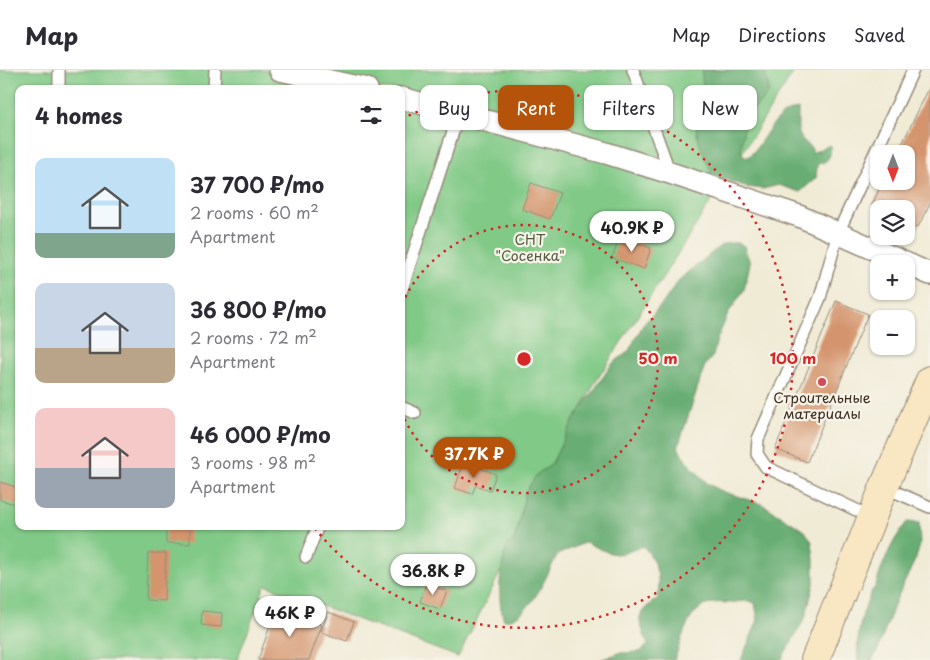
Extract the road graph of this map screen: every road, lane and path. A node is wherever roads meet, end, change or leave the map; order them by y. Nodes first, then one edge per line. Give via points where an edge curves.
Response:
1 (59, 70) edge
2 (215, 70) edge
3 (280, 70) edge
4 (634, 70) edge
5 (913, 70) edge
6 (58, 85) edge
7 (214, 85) edge
8 (349, 85) edge
9 (405, 99) edge
10 (420, 103) edge
11 (488, 121) edge
12 (453, 130) edge
13 (670, 173) junction
14 (838, 233) junction
15 (930, 274) edge
16 (405, 280) edge
17 (930, 380) edge
18 (405, 409) edge
19 (415, 413) dead end
20 (884, 486) junction
21 (930, 507) edge
22 (871, 517) junction
23 (316, 530) edge
24 (306, 557) dead end
25 (815, 660) edge

1 - 6 lane
2 - 7 lane
3 - 8 street
4 - 13 lane
5 - 14 lane
9 - 10 street
11 - 13 street
12 - 16 lane
13 - 14 street via 799,216
14 - 15 street
14 - 22 lane via 820,298 758,440 757,454 766,467
17 - 20 main road
18 - 19 lane
20 - 21 lane
20 - 22 main road
22 - 25 main road
23 - 24 lane

